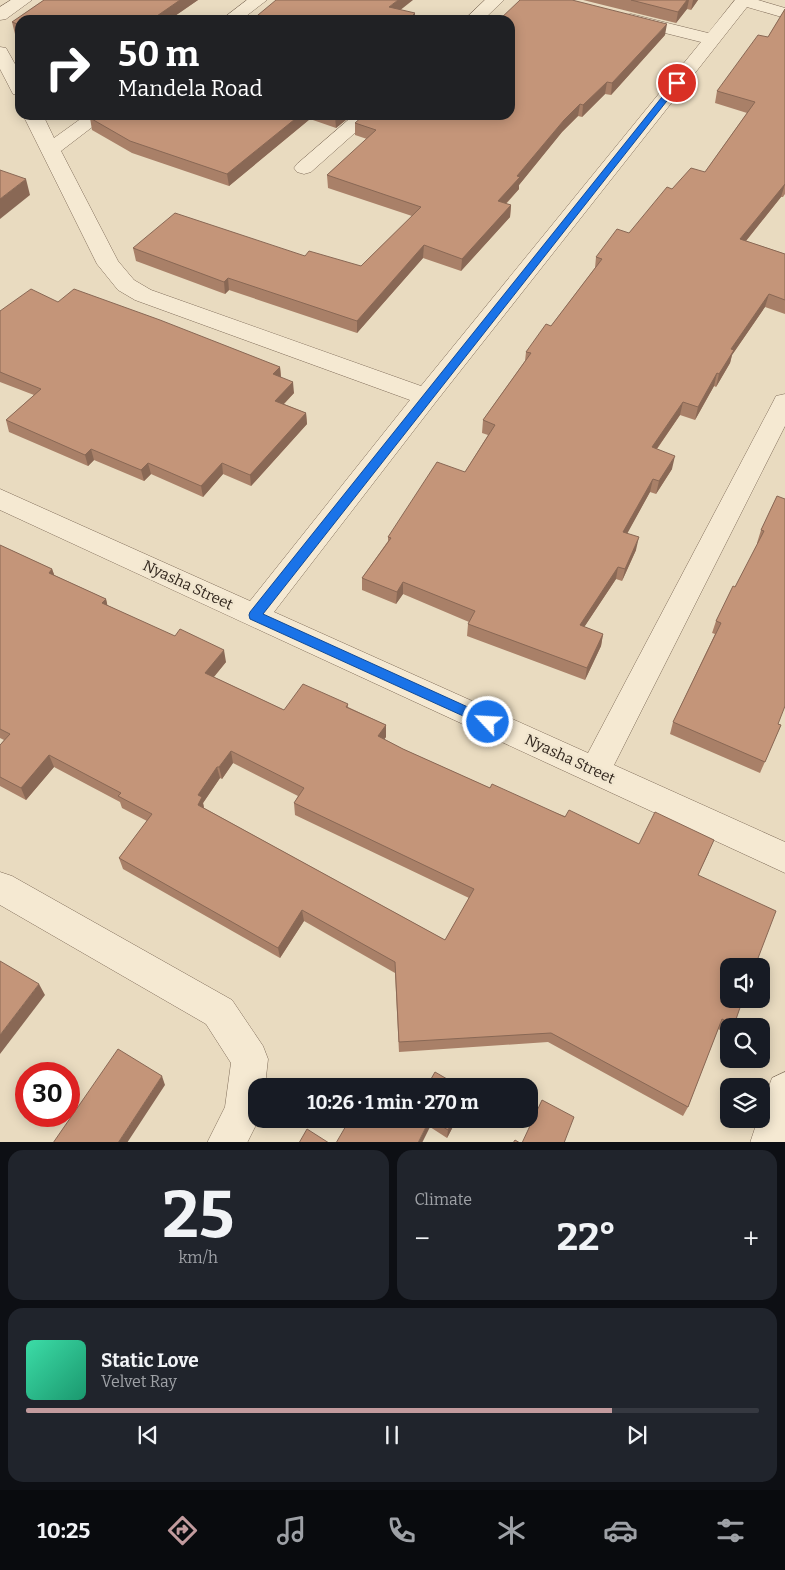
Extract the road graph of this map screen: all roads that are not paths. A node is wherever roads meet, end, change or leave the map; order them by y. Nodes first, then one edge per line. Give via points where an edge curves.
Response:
1 (23, 0) edge
2 (258, 0) edge
3 (495, 0) edge
4 (743, 1) edge
5 (785, 12) edge
6 (0, 15) edge
7 (237, 15) edge
8 (478, 15) edge
9 (619, 16) edge
10 (712, 39) junction
11 (0, 52) edge
12 (15, 80) edge
13 (36, 120) edge
14 (91, 120) edge
15 (359, 120) edge
16 (51, 149) junction
17 (304, 168) dead end
18 (426, 397) junction
19 (785, 402) edge
20 (0, 499) edge
21 (255, 615) junction
22 (595, 771) junction
23 (785, 858) edge
24 (0, 886) edge
25 (785, 1091) edge
26 (226, 1142) edge
27 (769, 1142) edge

1 - 6 street
2 - 7 street
3 - 8 street
4 - 5 street
4 - 10 street
9 - 10 street
10 - 18 street
11 - 12 street
13 - 16 street
14 - 16 street
15 - 17 street
16 - 18 street via 108,264 126,285 143,296
18 - 21 street
19 - 22 street
20 - 21 street, Nyasha Street
21 - 22 street, Nyasha Street
22 - 23 street, Nyasha Street
24 - 26 street via 219,1012 250,1059 243,1112
25 - 27 street

